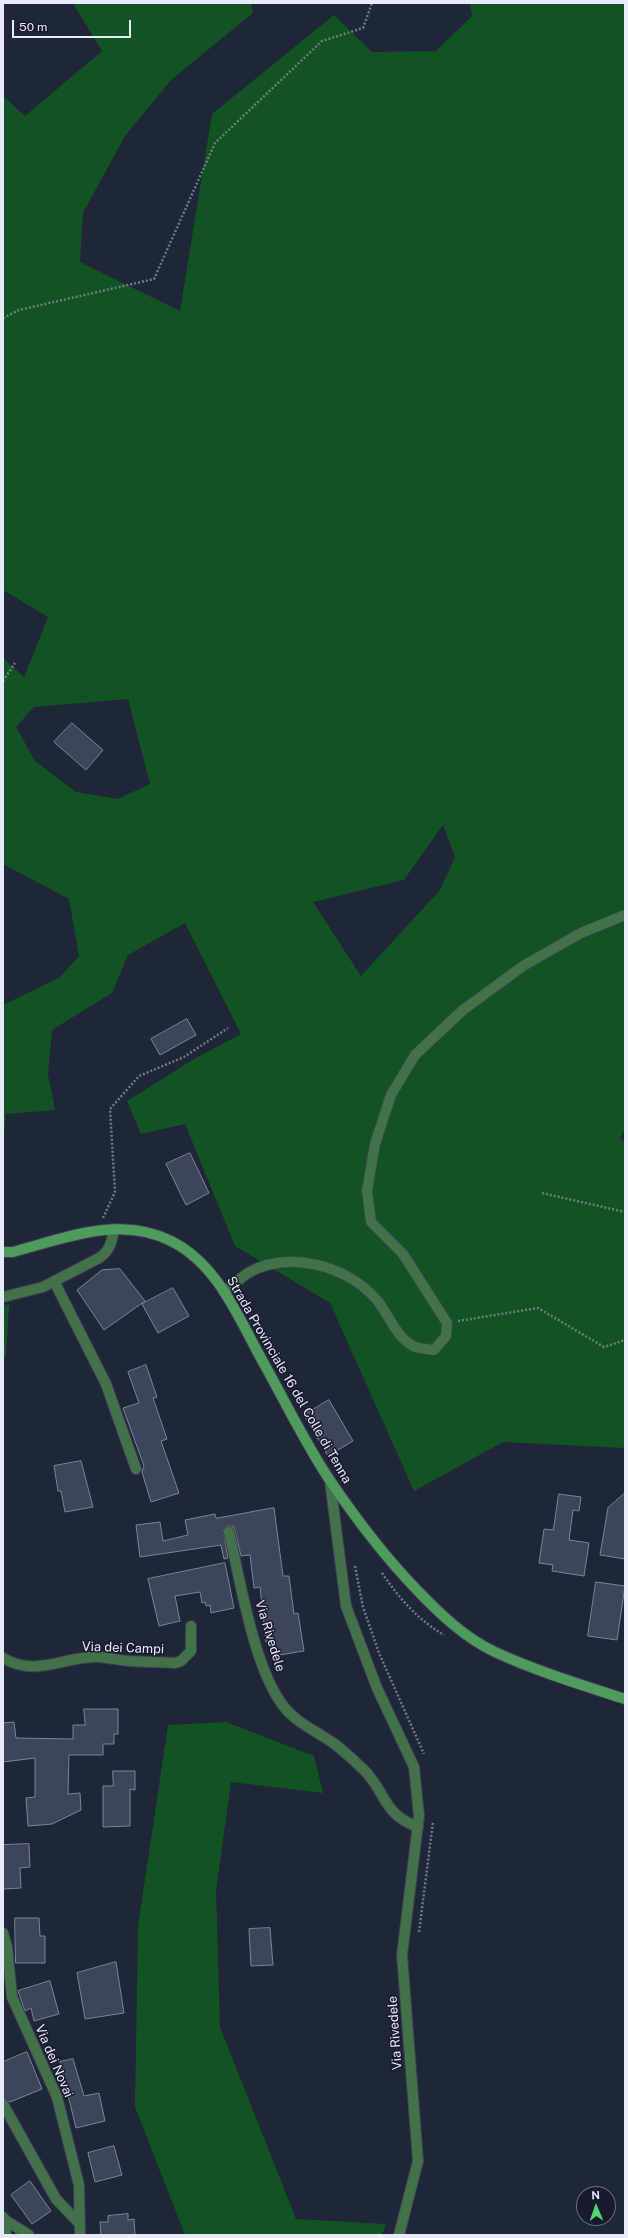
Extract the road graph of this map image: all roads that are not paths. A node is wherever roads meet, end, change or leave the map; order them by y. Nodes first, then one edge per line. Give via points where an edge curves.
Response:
1 (625, 915) edge
2 (114, 1229) junction
3 (3, 1252) edge
4 (54, 1281) junction
5 (224, 1292) junction
6 (3, 1297) edge
7 (136, 1469) dead end
8 (330, 1481) junction
9 (229, 1532) dead end
10 (191, 1626) dead end
11 (3, 1658) edge
12 (625, 1698) edge
13 (418, 1827) junction
14 (3, 1933) edge
15 (3, 2104) edge
16 (4, 2218) edge
17 (80, 2224) junction
18 (6, 2235) edge
19 (29, 2235) edge
20 (80, 2235) edge
21 (399, 2235) edge

1 - 5 street via 581,933 523,966 463,1010 415,1055 391,1095 375,1144 367,1190 371,1222 403,1254 448,1323 446,1336 434,1350 414,1347 394,1328 376,1300 363,1286 324,1266 296,1261 280,1262 248,1273
2 - 3 street, Strada Provinciale 16 del Colle di Tenna via 100,1229 13,1252
2 - 4 street via 112,1242 106,1253
2 - 5 street, Strada Provinciale 16 del Colle di Tenna via 143,1230 184,1248 215,1278
4 - 6 street via 25,1293
4 - 7 street via 106,1384
5 - 8 street, Strada Provinciale 16 del Colle di Tenna
8 - 12 street, Strada Provinciale 16 del Colle di Tenna via 393,1565 444,1619 494,1651 576,1683
8 - 13 street, Via Rivedele via 346,1606 377,1688 414,1767
9 - 13 street, Via Rivedele via 252,1631 266,1674 284,1708 337,1746 365,1771 391,1811 403,1822
10 - 11 street, Via dei Campi via 191,1652 175,1663 98,1657 36,1668 18,1666
13 - 21 street, Via Rivedele via 402,1955 418,2161
14 - 17 street, Via dei Novai via 7,1947 12,1997 57,2097 78,2185
15 - 17 street via 56,2199
16 - 18 street
16 - 19 street
17 - 20 street, Via dei Novai

